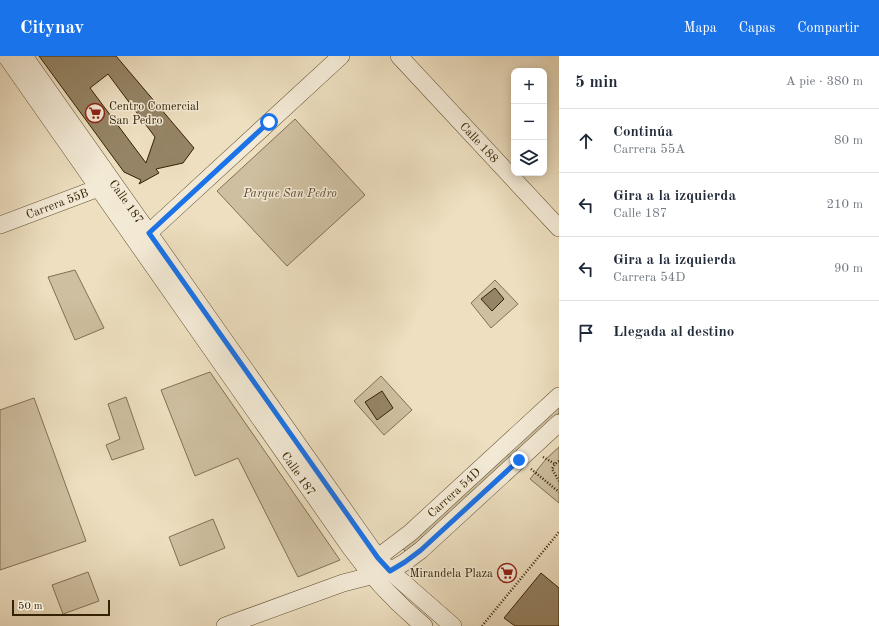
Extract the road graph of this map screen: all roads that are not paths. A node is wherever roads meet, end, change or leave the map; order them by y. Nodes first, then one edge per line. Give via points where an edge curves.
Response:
1 (6, 56) edge
2 (24, 56) edge
3 (341, 56) edge
4 (399, 56) edge
5 (106, 185) junction
6 (0, 225) edge
7 (559, 228) edge
8 (143, 238) junction
9 (559, 396) edge
10 (559, 423) edge
11 (372, 567) junction
12 (390, 571) junction
13 (225, 626) edge
14 (424, 626) edge
15 (454, 626) edge

1 - 5 street, Calle 187
2 - 5 street, Calle 187
3 - 8 street
4 - 7 street, Calle 188
5 - 6 street, Carrera 55B
5 - 8 street, Calle 187
8 - 11 street, Calle 187
9 - 11 street, Carrera 54D
10 - 12 street, Carrera 54D via 421,550
11 - 12 street, Calle 187
11 - 13 street, Carrera 54D via 343,582
11 - 14 street, Calle 187 via 396,601
12 - 15 street, Calle 187

